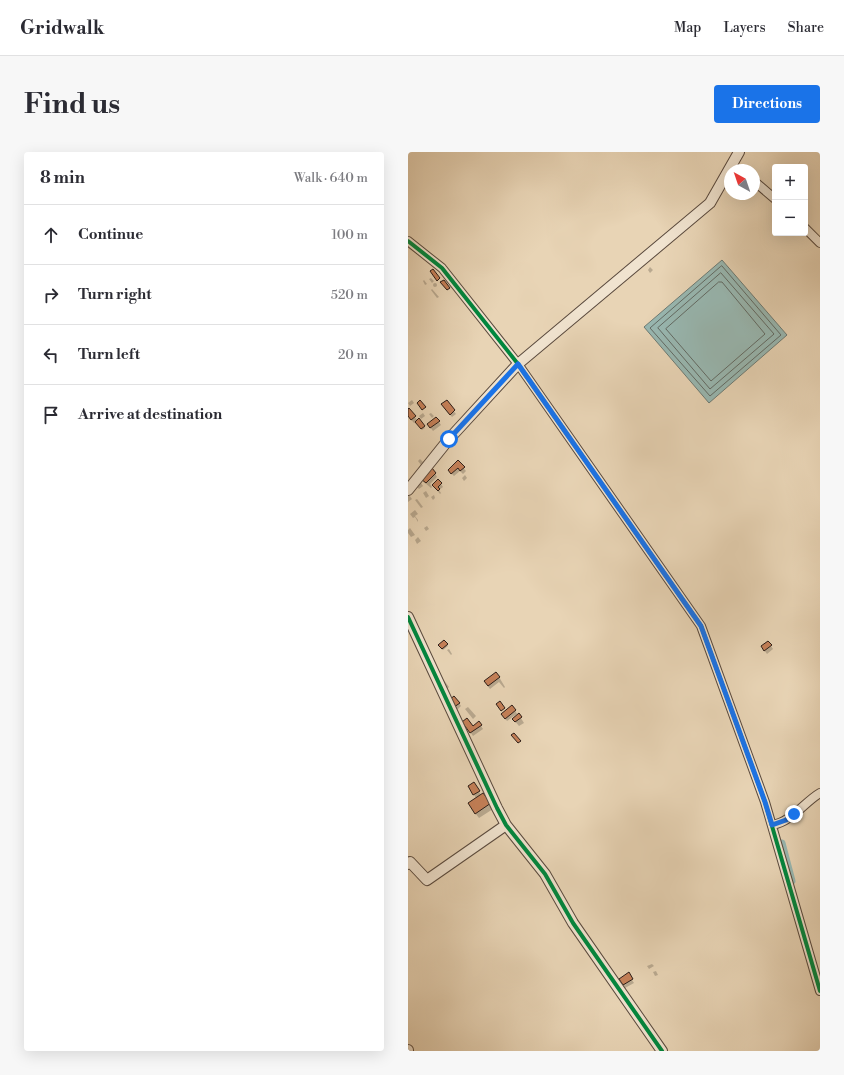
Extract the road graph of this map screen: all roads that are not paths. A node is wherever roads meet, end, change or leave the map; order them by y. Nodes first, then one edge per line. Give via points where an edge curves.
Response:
1 (739, 152) edge
2 (736, 164) edge
3 (724, 183) edge
4 (760, 186) edge
5 (772, 197) edge
6 (808, 231) edge
7 (408, 241) edge
8 (820, 243) edge
9 (518, 364) junction
10 (408, 490) edge
11 (408, 617) edge
12 (820, 793) edge
13 (506, 825) junction
14 (772, 825) junction
15 (408, 864) edge
16 (820, 992) edge
17 (662, 1051) edge

1 - 2 street
3 - 9 street via 710,203
4 - 5 street
6 - 8 street
7 - 9 street via 442,268
9 - 10 street via 449,439
9 - 14 street via 701,626
11 - 13 street
12 - 14 street via 786,820
13 - 15 street via 427,880 410,862
13 - 17 street via 545,874 573,923
14 - 16 street

